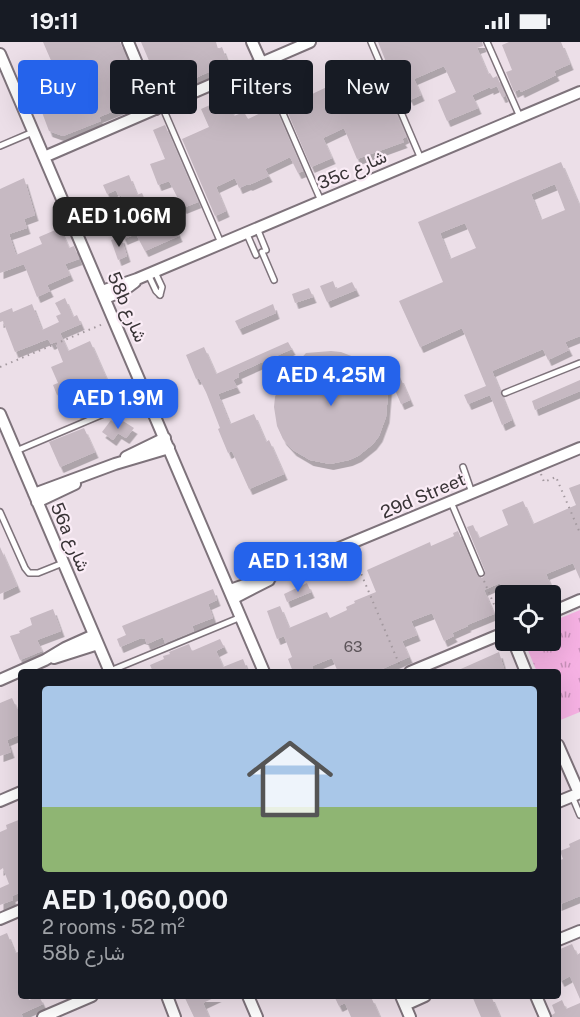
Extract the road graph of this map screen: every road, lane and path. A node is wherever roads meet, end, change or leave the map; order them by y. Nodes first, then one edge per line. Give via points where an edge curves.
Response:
1 (128, 42) edge
2 (252, 42) edge
3 (310, 42) edge
4 (371, 42) edge
5 (487, 42) edge
6 (0, 54) edge
7 (137, 60) edge
8 (260, 60) edge
9 (271, 60) edge
10 (580, 92) edge
11 (143, 114) edge
12 (162, 114) edge
13 (284, 114) edge
14 (520, 117) junction
15 (33, 132) junction
16 (0, 146) edge
17 (44, 157) junction
18 (421, 159) junction
19 (321, 201) junction
20 (252, 230) junction
21 (222, 243) junction
22 (261, 252) junction
23 (274, 280) dead end
24 (103, 295) junction
25 (114, 319) junction
26 (580, 363) edge
27 (0, 367) edge
28 (505, 393) dead end
29 (146, 396) junction
30 (1, 420) edge
31 (167, 443) junction
32 (580, 448) edge
33 (16, 451) junction
34 (537, 466) junction
35 (463, 467) dead end
36 (472, 493) junction
37 (35, 498) junction
38 (451, 502) junction
39 (0, 512) edge
40 (580, 533) edge
41 (349, 544) junction
42 (63, 563) junction
43 (481, 573) joint
44 (232, 594) junction
45 (580, 600) edge
46 (495, 605) edge
47 (561, 608) edge
48 (242, 617) junction
49 (495, 636) edge
50 (96, 640) junction
51 (517, 651) edge
52 (28, 669) edge
53 (109, 669) edge
54 (117, 669) edge
55 (263, 669) edge
56 (402, 669) edge
57 (417, 669) edge
58 (525, 669) edge
59 (18, 673) edge
60 (0, 680) edge
61 (561, 753) edge
62 (18, 793) edge
63 (577, 794) edge
64 (0, 801) edge
65 (561, 801) edge
66 (580, 815) edge
67 (18, 911) edge
68 (0, 919) edge
69 (580, 931) edge
70 (561, 939) edge
71 (85, 999) edge
72 (168, 999) edge
73 (249, 999) edge
74 (537, 999) edge
75 (403, 1000) edge
76 (43, 1017) edge
77 (175, 1017) edge
78 (257, 1017) edge
79 (410, 1017) edge
80 (545, 1017) edge

1 - 7 street
2 - 8 street
3 - 9 street
4 - 18 lane
5 - 14 lane
6 - 15 street, 58b شارع
10 - 14 street, 35c شارع
11 - 17 street
12 - 21 lane
13 - 19 lane
14 - 18 street, 35c شارع
15 - 16 lane
15 - 17 street, 58b شارع
17 - 24 street, 58b شارع
18 - 19 street, 35c شارع
19 - 20 street, 35c شارع
20 - 21 street, 35c شارع
20 - 22 lane
20 - 22 lane
21 - 24 street, 35c شارع
22 - 23 lane
24 - 25 street, 58b شارع
25 - 27 path
25 - 29 street, 58b شارع
26 - 28 lane
29 - 31 street, 58b شارع
29 - 33 lane
30 - 33 street, 56a شارع
31 - 37 street via 136,451 65,489
31 - 44 street, 58b شارع
32 - 34 street, 29d Street
33 - 37 street, 56a شارع
34 - 36 street, 29d Street
34 - 40 path via 544,482 556,477
35 - 36 lane
36 - 38 street, 29d Street
37 - 42 street, 56a شارع
38 - 41 street, 29d Street
38 - 43 lane
39 - 42 lane via 28,573
41 - 44 street, 29d Street
41 - 56 path
42 - 50 street, 56a شارع
43 - 46 path
44 - 48 street, 58b شارع
45 - 47 street
48 - 54 lane
48 - 55 street, 58b شارع
49 - 57 street
50 - 52 street
50 - 53 street, 56a شارع
51 - 58 street
59 - 60 street
61 - 63 street
62 - 64 street
63 - 65 street
63 - 66 lane
67 - 68 street
69 - 70 street
71 - 76 street
72 - 77 street
73 - 78 street
74 - 80 street
75 - 79 street

